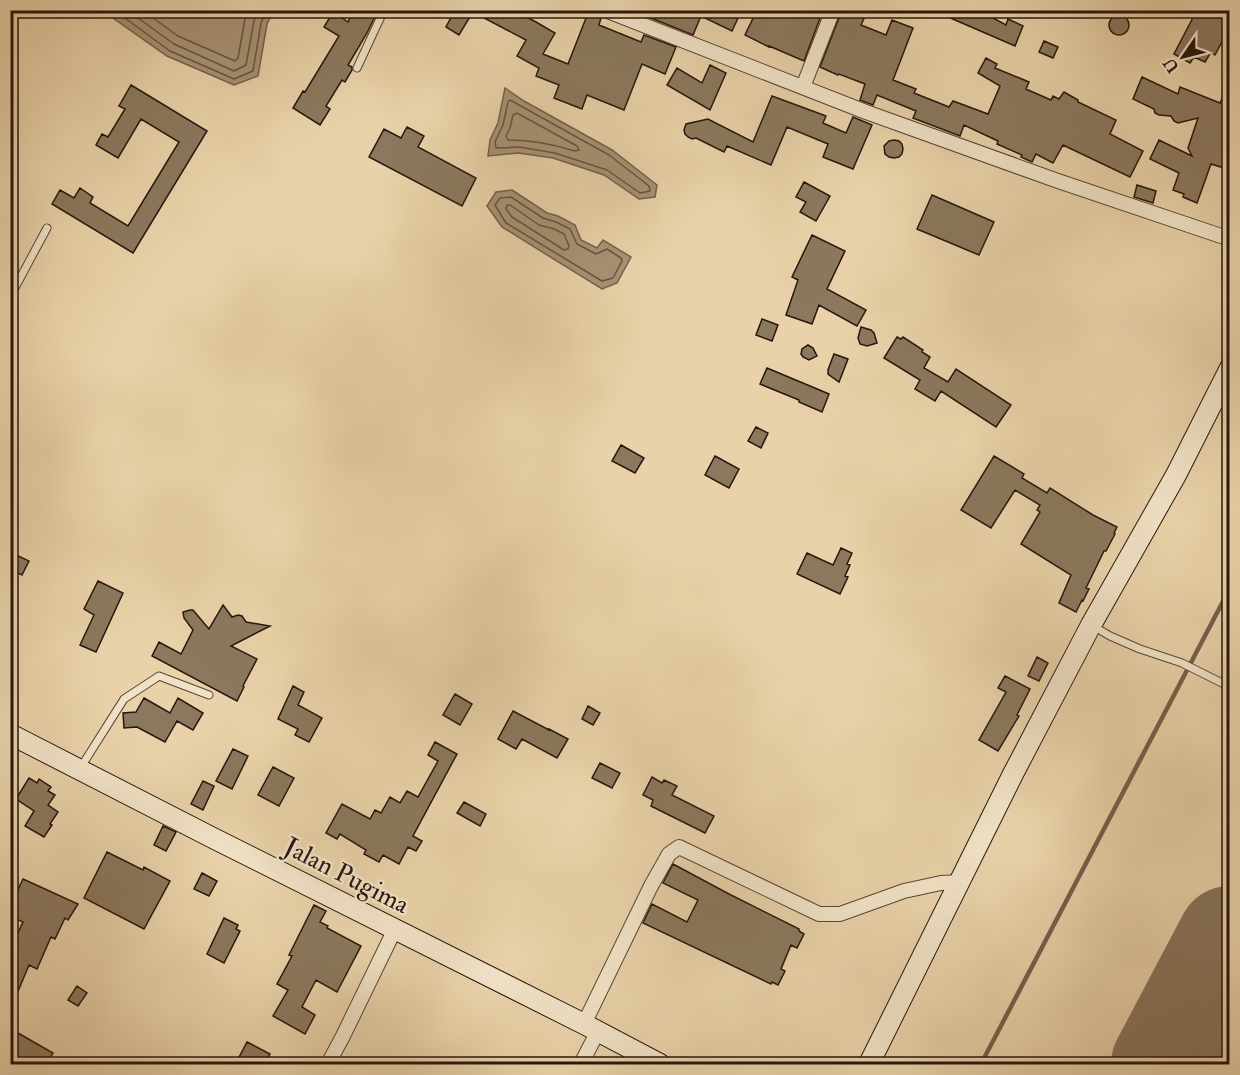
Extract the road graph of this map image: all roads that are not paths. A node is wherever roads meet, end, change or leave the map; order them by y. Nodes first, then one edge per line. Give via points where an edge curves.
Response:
1 (384, 10) edge
2 (605, 10) edge
3 (833, 10) edge
4 (357, 68) dead end
5 (803, 87) junction
6 (47, 228) dead end
7 (1230, 239) edge
8 (10, 297) edge
9 (1230, 368) edge
10 (1090, 625) junction
11 (1230, 687) edge
12 (208, 695) dead end
13 (10, 734) edge
14 (80, 770) junction
15 (960, 882) junction
16 (395, 929) junction
17 (591, 1028) junction
18 (328, 1065) edge
19 (581, 1065) edge
20 (660, 1065) edge
21 (869, 1065) edge

1 - 4 lane
2 - 5 street
3 - 5 street
5 - 7 street via 1058,181
6 - 8 lane
9 - 10 main road via 1176,475
10 - 11 lane
10 - 15 main road
12 - 14 lane via 159,676 124,699
13 - 14 main road, Jalan Pugima
14 - 16 main road, Jalan Pugima
15 - 17 street via 904,891 840,914 819,914 679,847 669,854 651,886
15 - 21 main road
16 - 17 main road, Jalan Pugima
16 - 18 street
17 - 19 street
17 - 20 main road, Jalan Pugima

